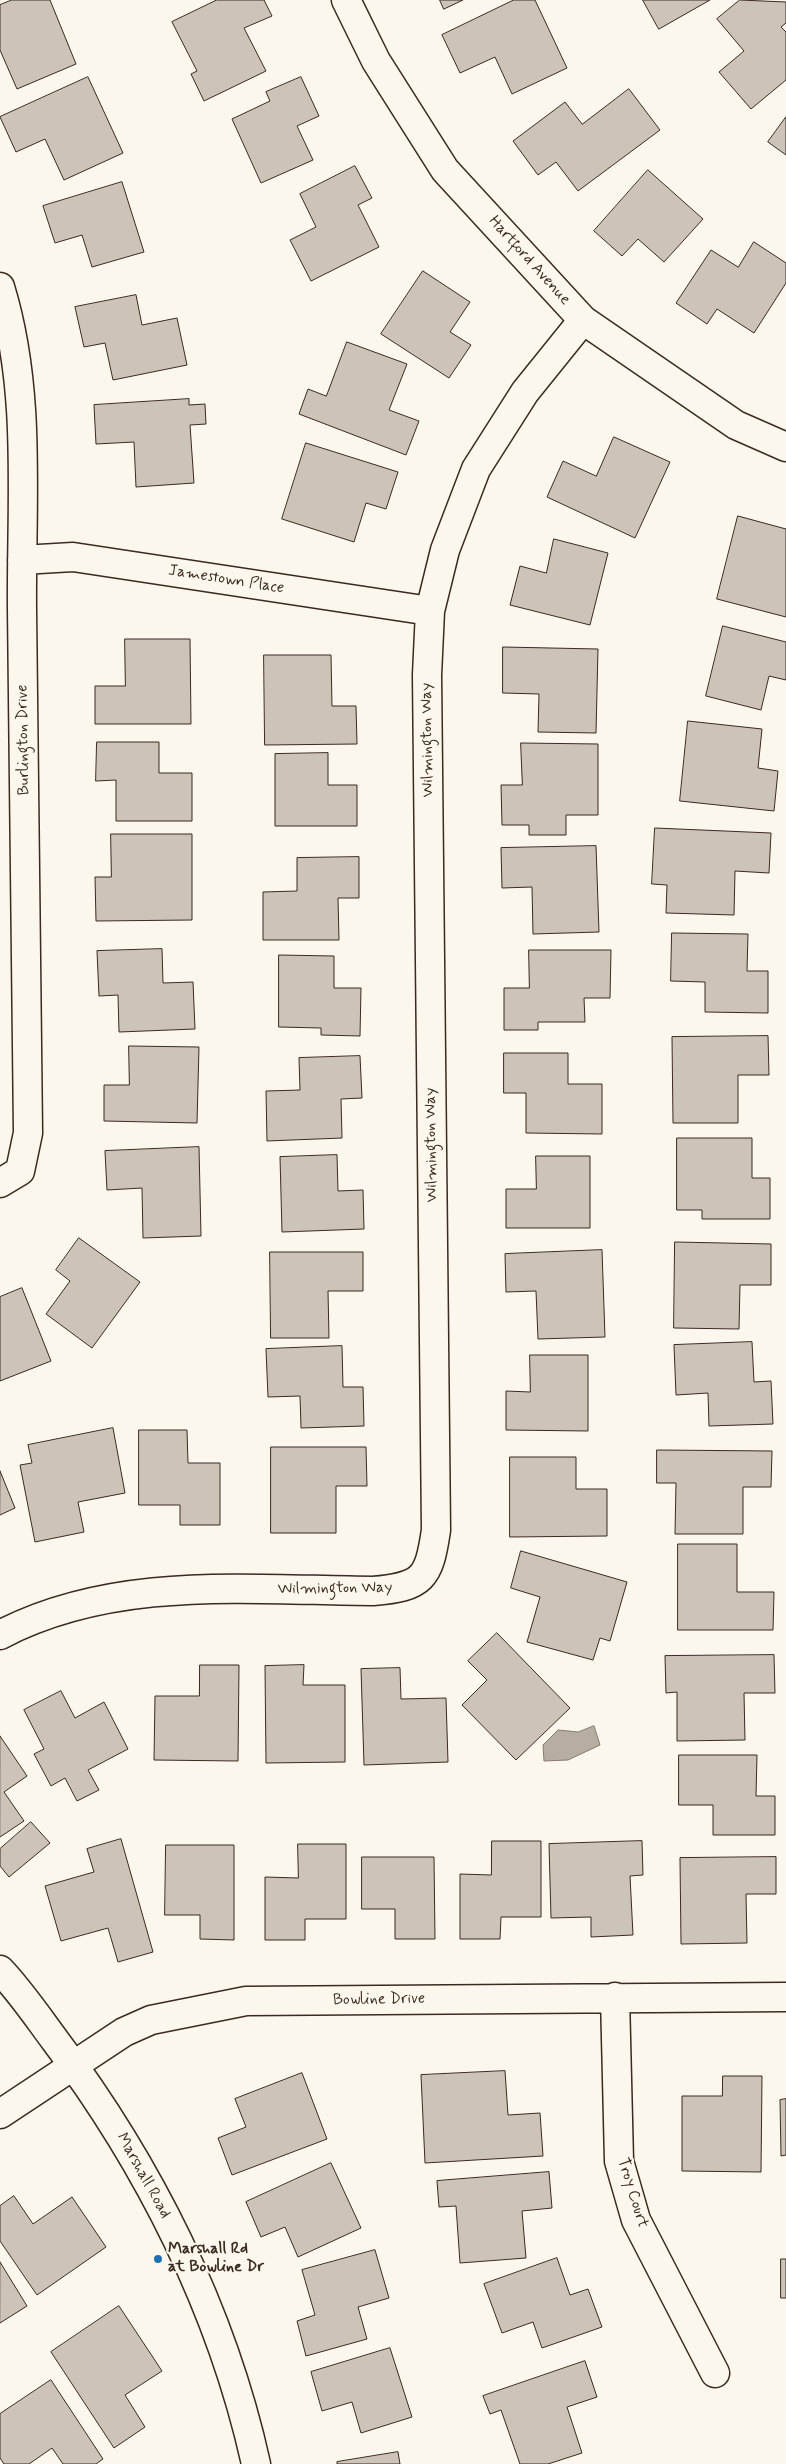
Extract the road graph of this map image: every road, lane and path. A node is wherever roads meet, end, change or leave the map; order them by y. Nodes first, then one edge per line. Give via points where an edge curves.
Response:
1 (346, 0) edge
2 (0, 287) edge
3 (583, 320) junction
4 (786, 447) edge
5 (22, 560) junction
6 (430, 612) junction
7 (0, 1183) edge
8 (0, 1634) edge
9 (0, 1970) edge
10 (615, 1997) junction
11 (786, 1997) edge
12 (74, 2064) junction
13 (0, 2114) edge
14 (715, 2373) dead end
15 (253, 2463) edge

1 - 3 street, Hartford Avenue via 376,61 445,170
2 - 5 street, Burlington Drive via 10,320 20,387
3 - 4 street, Hartford Avenue via 736,425
3 - 6 street, Wilmington Way via 525,392 476,469 445,550
5 - 6 street, Jamestown Place via 73,557
5 - 7 street, Burlington Drive via 28,1133 20,1171
6 - 8 street, Wilmington Way via 436,1530 432,1557 421,1578 402,1589 186,1589 87,1602 22,1623
9 - 12 street, Marshall Road
10 - 11 street, Bowline Drive
10 - 12 street, Bowline Drive via 246,2001 151,2020 124,2032
10 - 14 street, Troy Court via 619,2161 636,2220
12 - 13 street, Bowline Drive
12 - 15 street, Marshall Road via 148,2181 189,2262 234,2382

